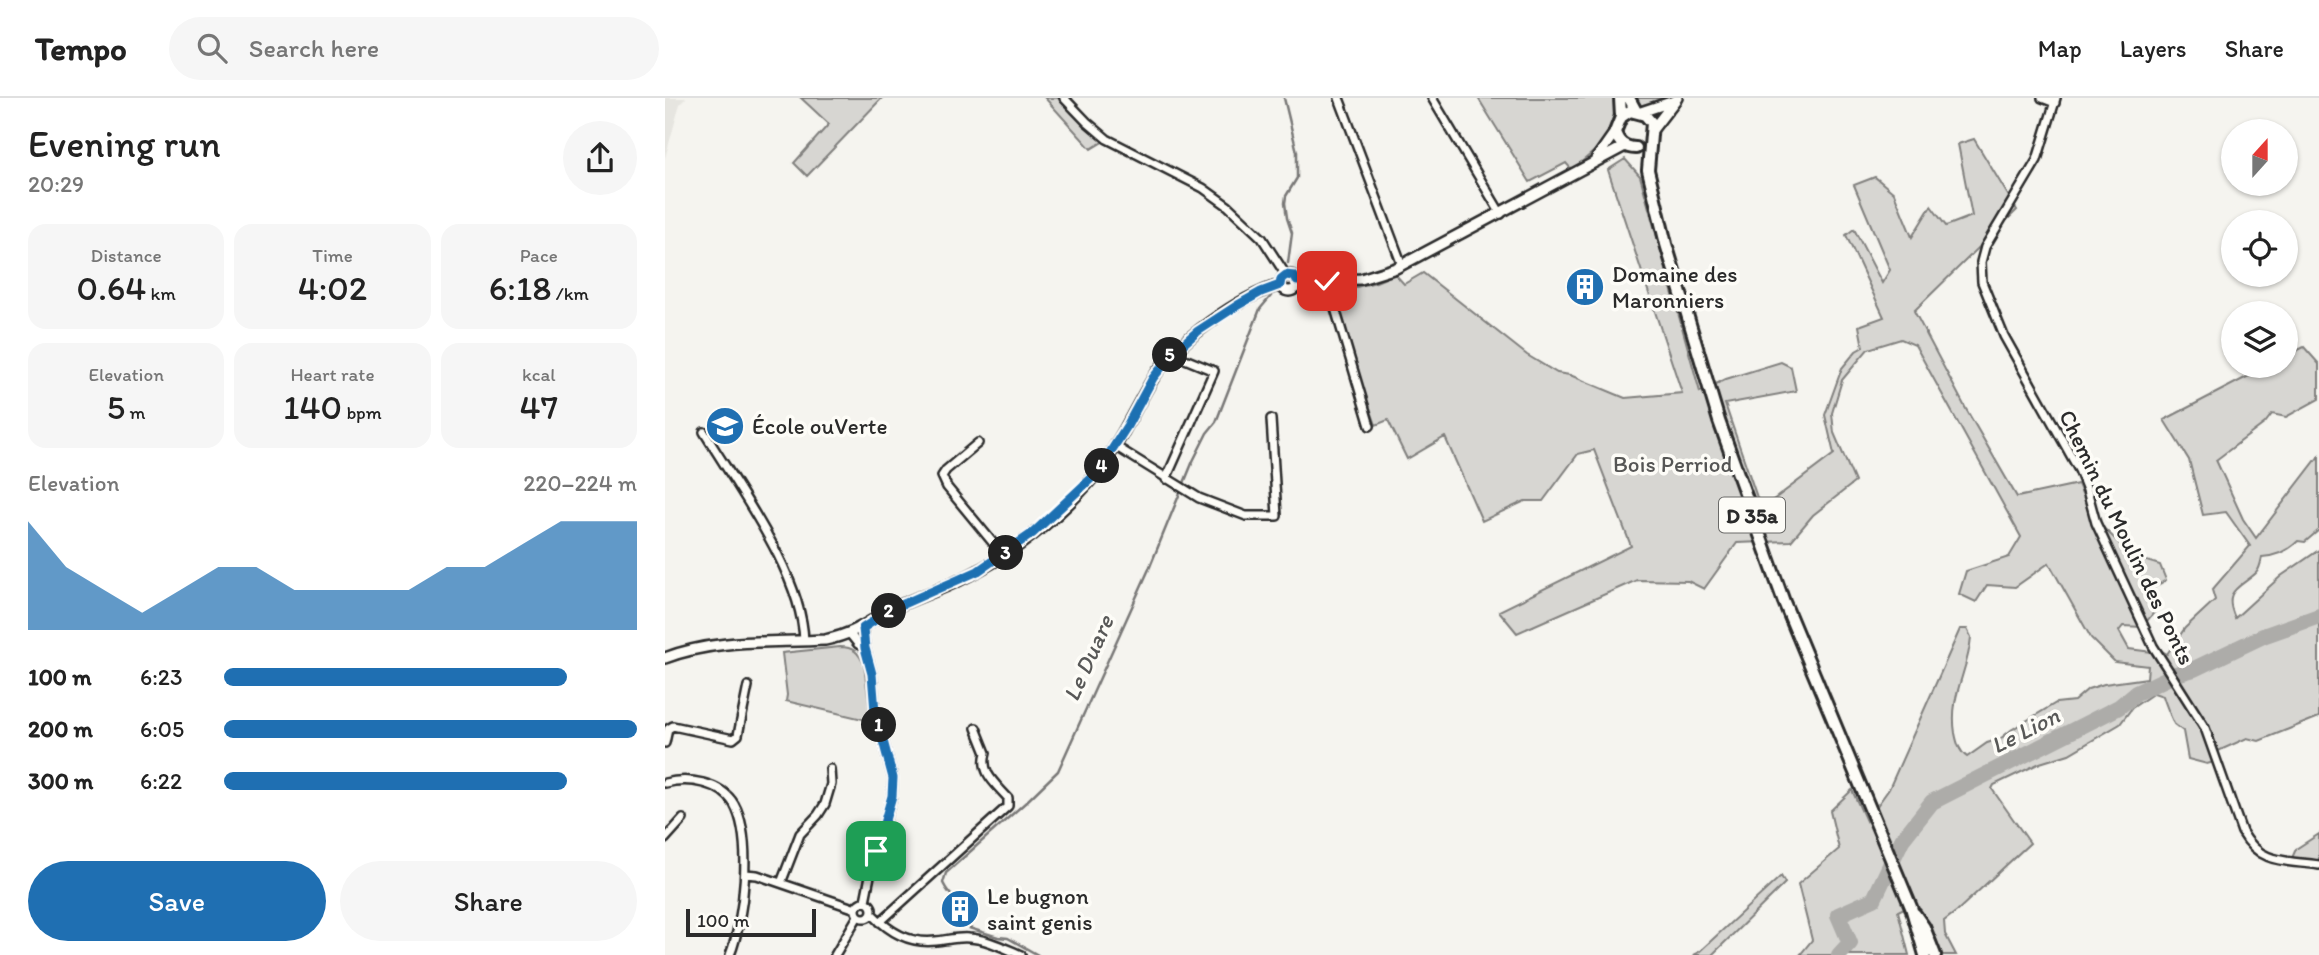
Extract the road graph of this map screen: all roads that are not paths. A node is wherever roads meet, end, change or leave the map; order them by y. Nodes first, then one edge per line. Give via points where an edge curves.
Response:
1 (1064, 98) edge
2 (1339, 98) edge
3 (1432, 98) edge
4 (1620, 98) edge
5 (1629, 98) edge
6 (2042, 98) edge
7 (1675, 99) edge
8 (2056, 101) edge
9 (1632, 113) junction
10 (1615, 132) junction
11 (1651, 135) junction
12 (1631, 147) junction
13 (1595, 161) junction
14 (1648, 170) junction
15 (1500, 214) junction
16 (1402, 265) junction
17 (1286, 275) junction
18 (1297, 281) junction
19 (1327, 281) junction
20 (1280, 285) junction
21 (1174, 352) junction
22 (1271, 419) dead end
23 (1370, 426) dead end
24 (703, 432) dead end
25 (978, 443) dead end
26 (1115, 446) junction
27 (1166, 479) junction
28 (1003, 555) junction
29 (863, 628) junction
30 (851, 634) junction
31 (804, 641) junction
32 (865, 648) junction
33 (665, 658) edge
34 (747, 686) dead end
35 (667, 727) edge
36 (976, 728) dead end
37 (665, 743) edge
38 (830, 769) dead end
39 (665, 783) edge
40 (683, 819) dead end
41 (665, 839) edge
42 (2319, 865) edge
43 (745, 874) junction
44 (781, 883) junction
45 (865, 901) junction
46 (1910, 907) junction
47 (857, 912) junction
48 (872, 914) junction
49 (880, 922) junction
50 (730, 955) edge
51 (835, 955) edge
52 (1021, 955) edge
53 (1926, 955) edge
54 (1935, 955) edge

1 - 17 street via 1107,139 1203,188 1228,206 1262,239
2 - 16 street
3 - 15 street
4 - 9 main road
5 - 9 main road
6 - 8 street, Chemin du Moulin des Ponts
7 - 9 street
7 - 11 street
8 - 42 street, Chemin du Moulin des Ponts via 2037,160 1985,247 1982,282 2004,336 2079,470 2096,523 2153,646 2205,728 2247,841 2271,859
9 - 10 main road
9 - 11 main road via 1649,118
10 - 12 main road via 1620,143
10 - 13 street
11 - 12 main road
11 - 14 main road, D 35a
12 - 13 street
12 - 14 main road, D 35a
13 - 15 street
14 - 46 main road, D 35a via 1719,421 1784,602
15 - 16 street
16 - 19 street via 1361,279
17 - 18 street
17 - 20 street
18 - 19 street
18 - 20 street via 1291,291
19 - 23 street
20 - 21 street via 1238,305
21 - 26 street via 1153,378
21 - 27 street via 1215,372
22 - 27 street via 1277,516 1245,516
24 - 31 street via 793,586
25 - 28 street via 942,476
26 - 27 street
26 - 28 street via 1075,496
28 - 29 street
29 - 30 street
29 - 32 street
30 - 31 street
30 - 32 street
31 - 33 street via 712,644
32 - 45 street via 893,787
34 - 35 street via 738,735 733,738
35 - 37 street
36 - 49 street via 986,753 985,771 1008,798 1008,806
38 - 44 street via 825,804 800,834
39 - 43 street via 704,783 732,801 741,824
40 - 41 street
43 - 44 street
43 - 50 street via 741,921
44 - 47 street
45 - 47 street
45 - 48 street via 872,906
46 - 53 main road, D 35a
46 - 54 main road, D 35a via 1924,926
47 - 48 street via 865,918
47 - 51 street
48 - 49 street
49 - 52 street via 914,941 968,938

